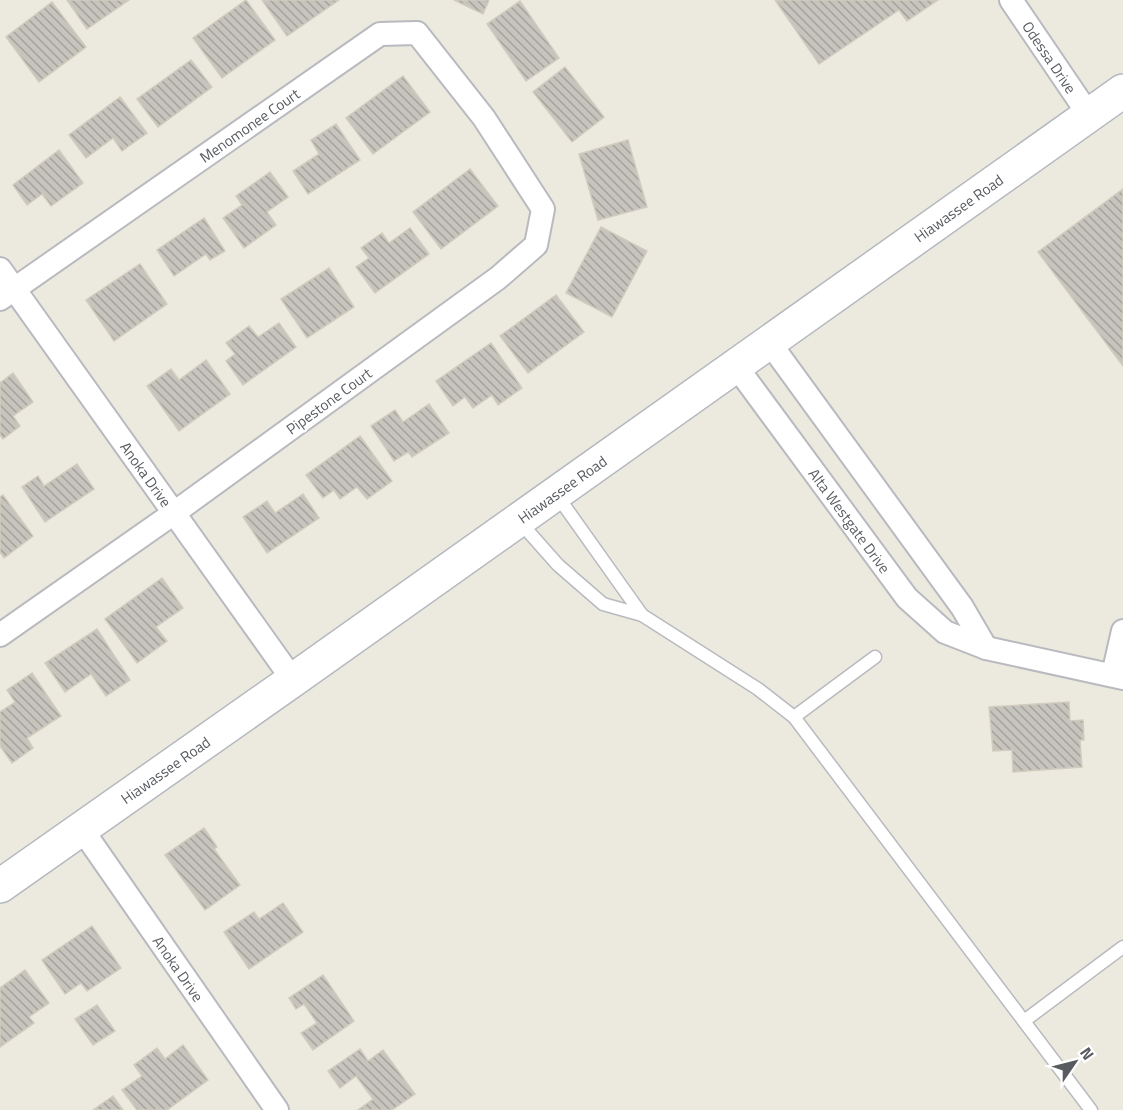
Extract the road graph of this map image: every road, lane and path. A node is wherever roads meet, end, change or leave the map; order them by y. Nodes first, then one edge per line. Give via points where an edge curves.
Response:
1 (1011, 0) edge
2 (1123, 91) edge
3 (1089, 115) junction
4 (484, 118) joint
5 (0, 269) edge
6 (7, 294) edge
7 (769, 342) junction
8 (736, 366) junction
9 (556, 494) junction
10 (174, 513) junction
11 (518, 520) junction
12 (642, 615) junction
13 (1123, 631) edge
14 (0, 635) edge
15 (986, 648) junction
16 (875, 657) dead end
17 (1118, 676) edge
18 (293, 680) junction
19 (794, 717) junction
20 (81, 828) junction
21 (0, 886) edge
22 (1123, 947) edge
23 (1024, 1021) junction
24 (271, 1108) edge
25 (1090, 1110) edge

1 - 3 street, Odessa Drive
2 - 3 main road, Hiawassee Road
3 - 7 main road, Hiawassee Road
4 - 6 street, Menomonee Court via 417,33 380,34
4 - 10 street, Pipestone Court via 543,209 536,244 498,278
5 - 6 street, Anoka Drive
6 - 10 street, Anoka Drive
7 - 8 main road, Hiawassee Road
7 - 15 street via 962,607
8 - 9 main road, Hiawassee Road
8 - 15 street, Alta Westgate Drive via 908,598 945,632
9 - 11 main road, Hiawassee Road
9 - 12 lane
10 - 14 street, Pipestone Court
10 - 18 street, Anoka Drive
11 - 12 lane via 558,565 603,604
11 - 18 main road, Hiawassee Road
12 - 19 lane via 758,689
13 - 17 street, Alta Westgate Drive
15 - 17 street, Alta Westgate Drive
16 - 19 lane
18 - 20 main road, Hiawassee Road
19 - 23 lane
20 - 21 main road, Hiawassee Road
20 - 24 street, Anoka Drive
22 - 23 lane
23 - 25 lane

